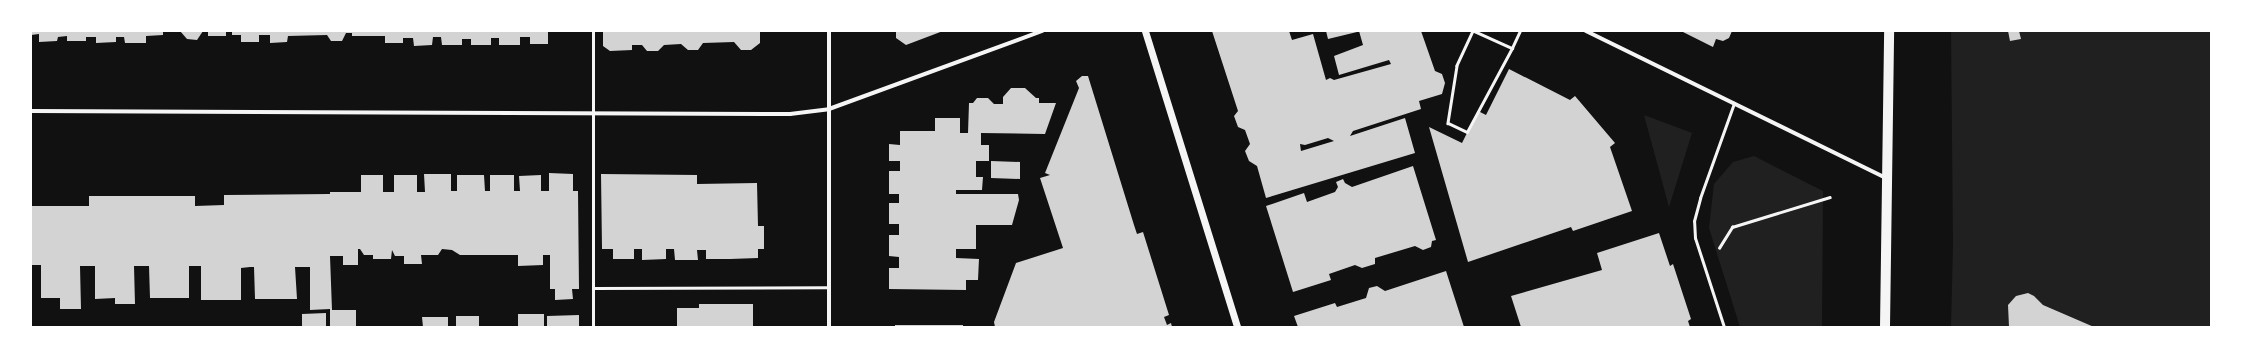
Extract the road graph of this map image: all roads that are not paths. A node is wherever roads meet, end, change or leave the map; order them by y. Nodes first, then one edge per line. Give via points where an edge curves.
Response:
1 (593, 31) edge
2 (830, 31) edge
3 (1042, 31) edge
4 (1145, 31) edge
5 (1586, 31) edge
6 (1889, 31) edge
7 (1734, 103) junction
8 (829, 109) junction
9 (31, 111) edge
10 (592, 113) junction
11 (1886, 178) junction
12 (829, 287) junction
13 (593, 288) junction
14 (593, 327) edge
15 (829, 327) edge
16 (1238, 327) edge
17 (1724, 327) edge
18 (1885, 327) edge

1 - 10 lane
2 - 8 street
3 - 8 street
4 - 16 street
5 - 7 street
6 - 11 main road
7 - 11 street
7 - 17 lane via 1694,221 1695,238
8 - 10 street via 790,114
8 - 12 street
9 - 10 street
10 - 13 lane
11 - 18 main road
12 - 13 lane
12 - 15 street
13 - 14 lane

